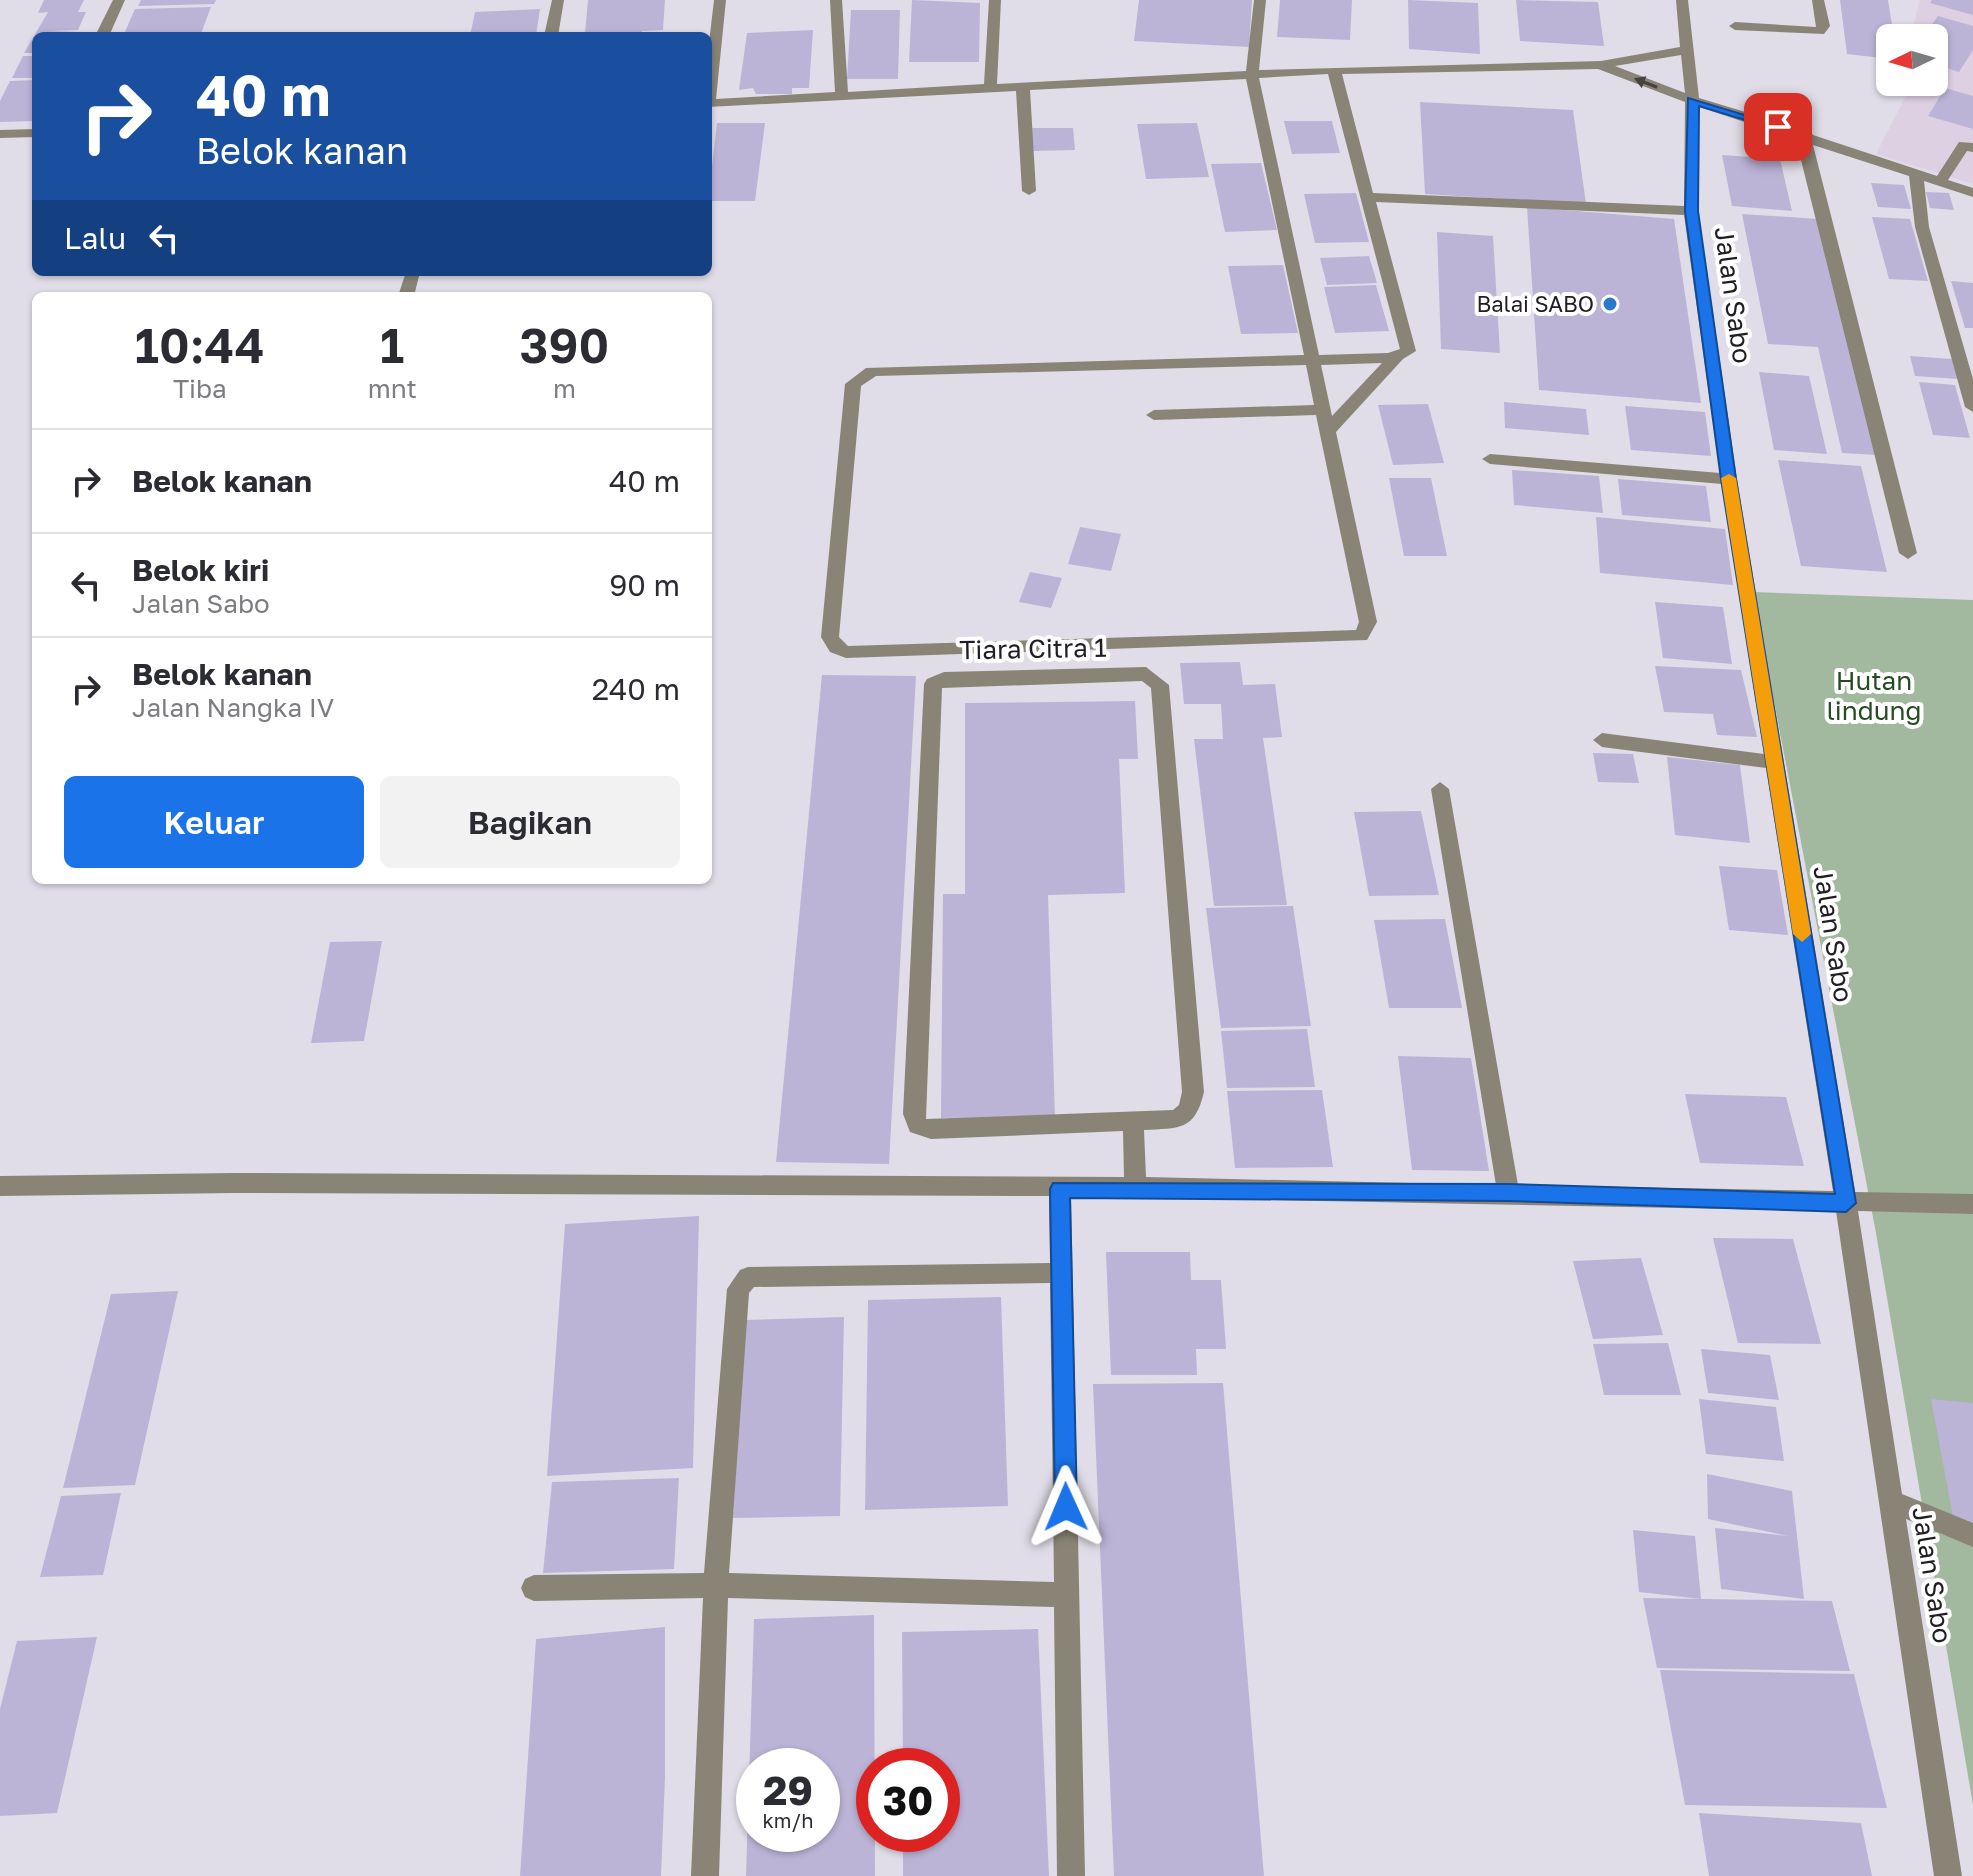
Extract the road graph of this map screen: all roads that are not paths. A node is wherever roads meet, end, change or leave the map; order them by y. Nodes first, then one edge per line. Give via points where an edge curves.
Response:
1 (119, 0) edge
2 (558, 0) edge
3 (720, 0) edge
4 (836, 0) edge
5 (995, 0) edge
6 (1260, 0) edge
7 (1682, 0) edge
8 (1818, 0) edge
9 (1735, 26) dead end
10 (104, 32) edge
11 (552, 32) edge
12 (1688, 50) junction
13 (1601, 65) junction
14 (1334, 70) junction
15 (712, 75) edge
16 (1252, 75) junction
17 (1023, 88) junction
18 (990, 89) junction
19 (842, 96) junction
20 (1692, 100) junction
21 (712, 103) edge
22 (32, 133) edge
23 (0, 134) edge
24 (1806, 135) junction
25 (1973, 148) edge
26 (1916, 175) junction
27 (1940, 182) junction
28 (1029, 191) dead end
29 (1973, 193) edge
30 (1369, 197) junction
31 (1691, 211) junction
32 (1954, 344) junction
33 (1973, 346) edge
34 (1396, 357) junction
35 (1311, 359) junction
36 (1973, 407) edge
37 (1322, 410) junction
38 (1154, 415) dead end
39 (1327, 431) junction
40 (1490, 459) dead end
41 (1729, 479) junction
42 (1908, 553) dead end
43 (1602, 740) dead end
44 (1774, 762) junction
45 (1440, 789) dead end
46 (1133, 1122) junction
47 (0, 1186) edge
48 (1135, 1187) junction
49 (1060, 1189) junction
50 (1508, 1192) junction
51 (1846, 1203) junction
52 (1973, 1204) edge
53 (1061, 1273) junction
54 (1891, 1501) junction
55 (1973, 1535) edge
56 (716, 1585) junction
57 (534, 1588) dead end
58 (1068, 1595) junction
59 (705, 1876) edge
60 (1071, 1876) edge
61 (1948, 1876) edge

1 - 10 street
2 - 11 street
3 - 15 street
4 - 19 street
5 - 18 street
6 - 16 street
7 - 12 street, Jalan Sabo
8 - 9 street via 1824,26 1819,31
12 - 13 street
12 - 20 street, Jalan Sabo
13 - 14 street
20 -> 13 street
14 - 16 street
14 - 30 street
16 - 17 street
16 - 35 street
17 - 18 street
17 - 28 street
18 - 19 street
19 - 21 street
20 - 24 street
20 - 31 street, Jalan Sabo
22 - 23 street
24 - 26 street
24 - 42 street via 1806,152
25 - 27 street via 1964,145
26 - 27 street
26 - 32 street via 1922,227
27 - 29 street
30 - 31 street
30 - 34 street via 1408,351
31 - 41 street, Jalan Sabo
32 - 33 street
32 - 36 street
34 - 35 street
34 - 39 street
35 - 37 street
35 - 39 street via 872,371 861,377 853,384 830,637 846,652 1361,636 1368,622
37 - 38 street
37 - 39 street
40 - 41 street
41 - 44 street, Jalan Sabo
43 - 44 street
44 - 51 street, Jalan Sabo
45 - 50 street
46 - 46 street, Tiara Citra 1 via 931,1130 918,1125 914,1114 937,680 1146,674 1160,685 1193,1092 1183,1116
46 - 48 street
47 - 49 street
48 - 49 street
48 - 50 street
49 - 53 street
50 - 51 street
51 - 52 street
51 - 54 street, Jalan Sabo
53 - 56 street via 748,1277 742,1282
53 - 58 street
54 - 55 street
54 - 61 street, Jalan Sabo
56 - 57 street
56 - 58 street
56 - 59 street
58 - 60 street

